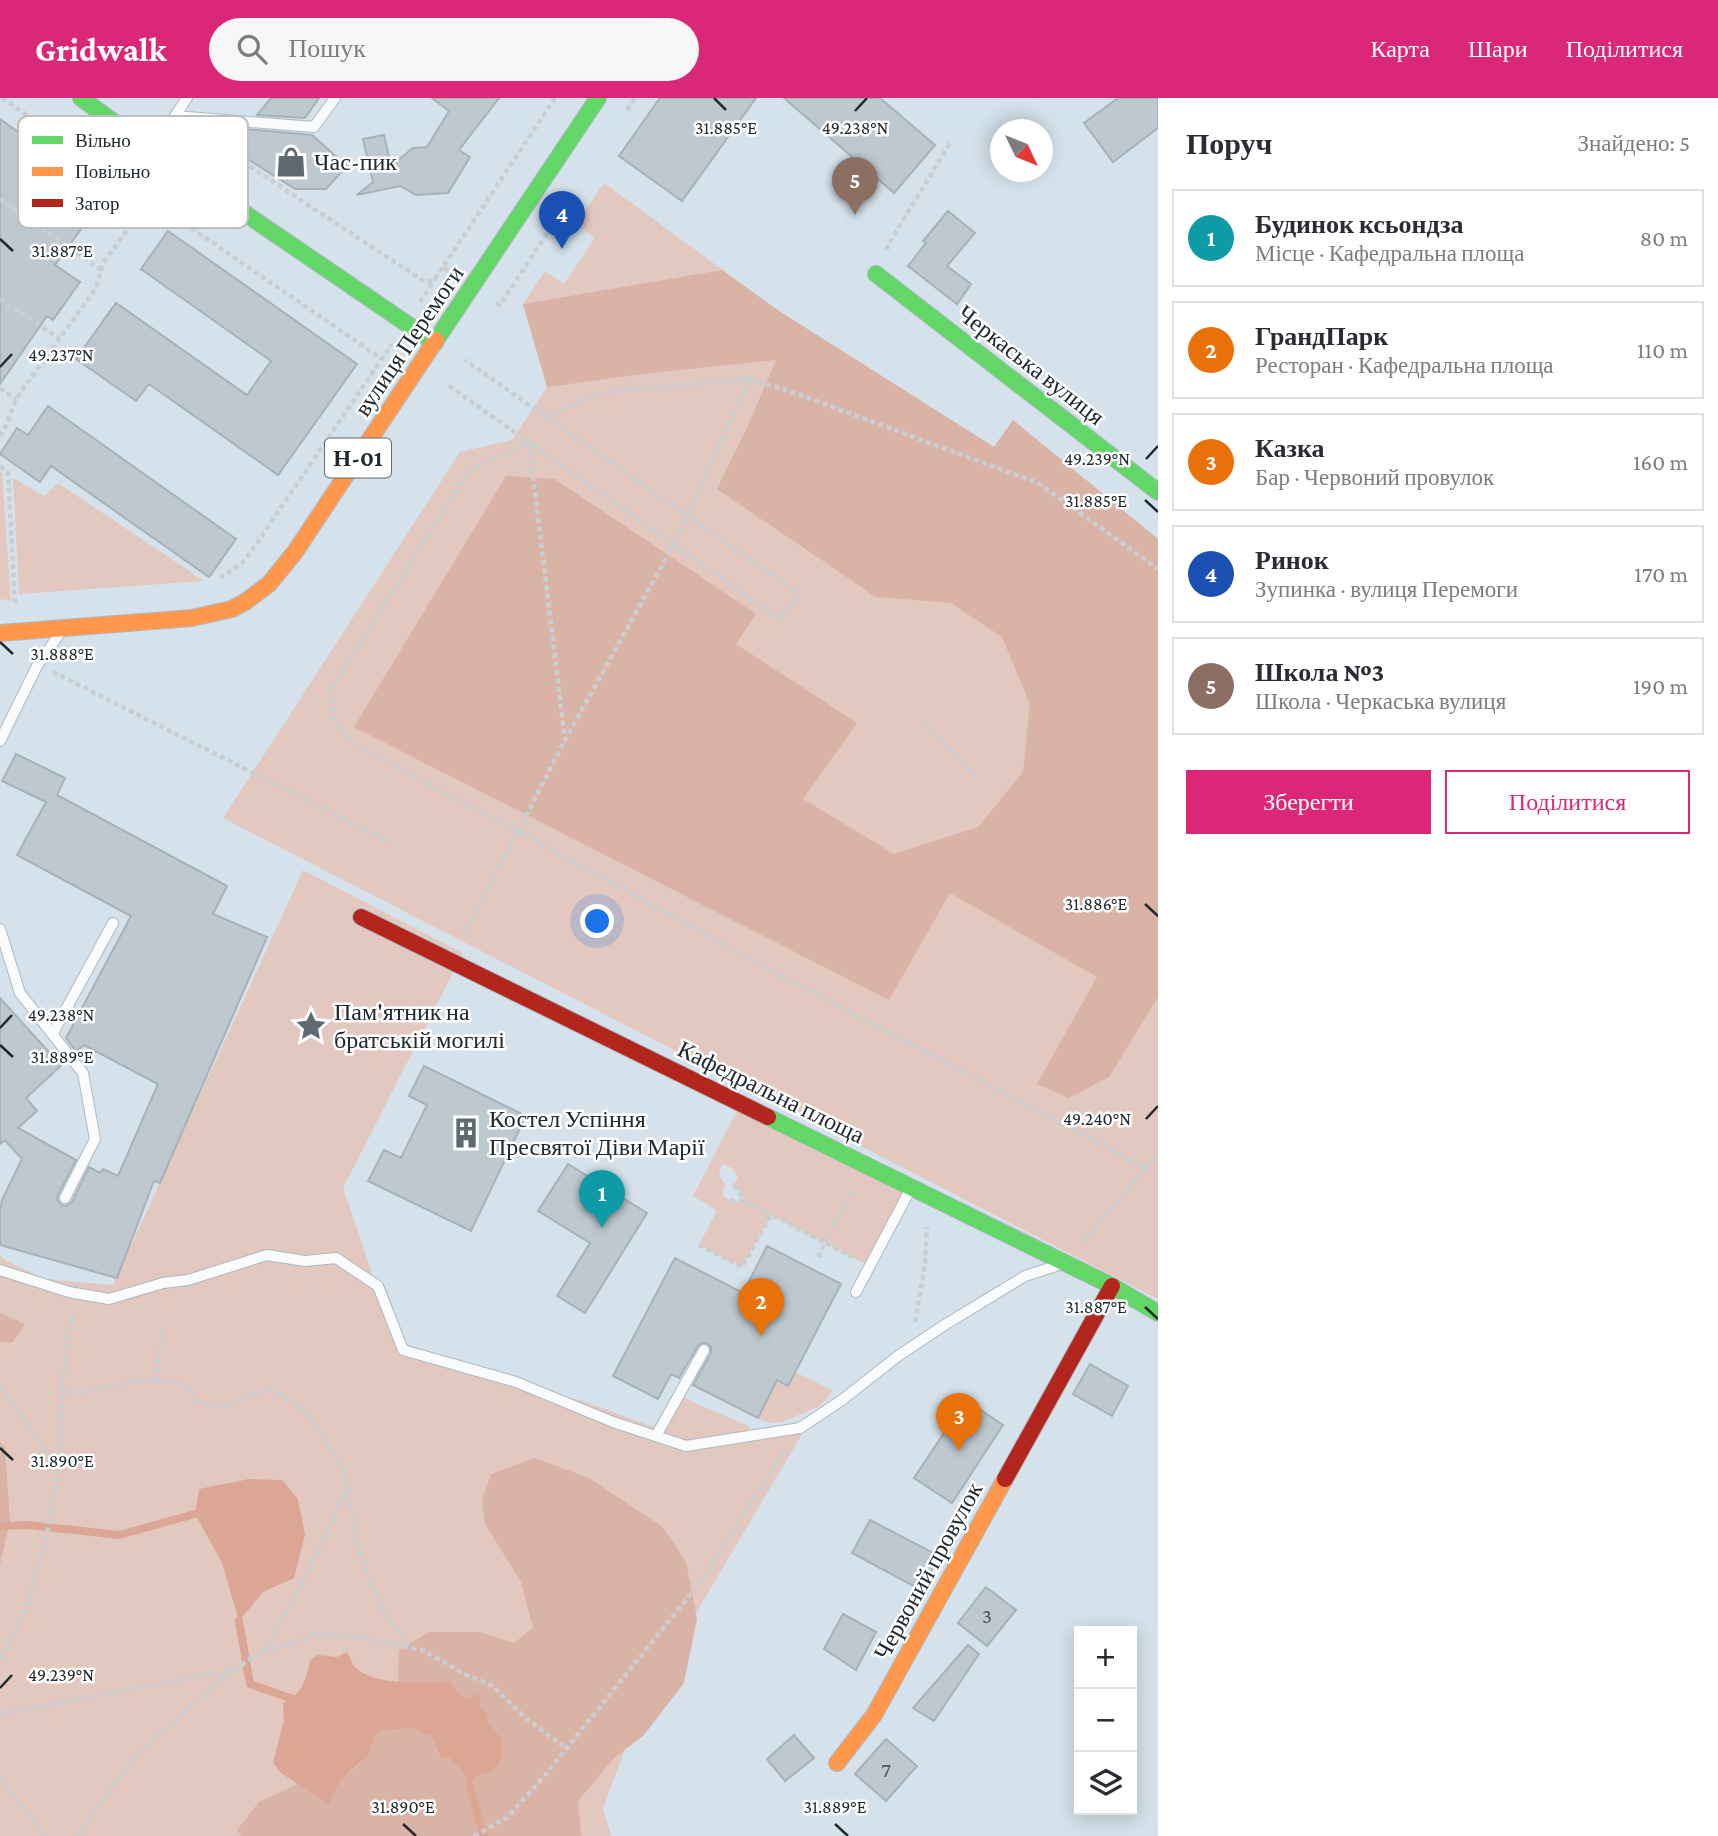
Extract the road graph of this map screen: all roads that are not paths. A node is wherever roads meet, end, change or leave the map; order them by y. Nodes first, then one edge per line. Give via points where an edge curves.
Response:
1 (80, 98) edge
2 (187, 98) edge
3 (335, 98) edge
4 (598, 98) edge
5 (105, 116) edge
6 (175, 116) edge
7 (248, 122) edge
8 (248, 214) edge
9 (876, 274) road end
10 (435, 343) junction
11 (1158, 492) edge
12 (64, 628) junction
13 (8, 632) edge
14 (0, 741) edge
15 (361, 916) dead end
16 (113, 923) dead end
17 (0, 929) edge
18 (52, 1033) junction
19 (916, 1189) junction
20 (65, 1198) dead end
21 (1066, 1263) junction
22 (0, 1270) edge
23 (1112, 1286) junction
24 (856, 1292) dead end
25 (1158, 1313) edge
26 (704, 1350) dead end
27 (656, 1436) junction
28 (837, 1763) dead end

1 - 5 street
2 - 6 lane
3 - 7 lane via 314,127
4 - 10 street, вулиця Перемоги / Н-01
8 - 10 street
9 - 11 street, Черкаська вулиця
10 - 12 street, вулиця Перемоги / Н-01 via 269,584 232,609 192,618
12 - 13 street, вулиця Перемоги / Н-01
12 - 14 lane via 37,666
15 - 19 street, Кафедральна площа
16 - 18 lane
17 - 18 lane via 20,993
18 - 20 lane via 83,1073 95,1139
19 - 21 street, Кафедральна площа
19 - 24 lane
21 - 23 street, Кафедральна площа
21 - 27 lane via 1025,1276 943,1326 800,1428 686,1446
22 - 27 lane via 69,1292 109,1299 267,1255 305,1261 336,1258 378,1286 403,1350 516,1382
23 - 25 street, Кафедральна площа
23 - 28 street, Червоний провулок via 874,1716
26 - 27 lane

